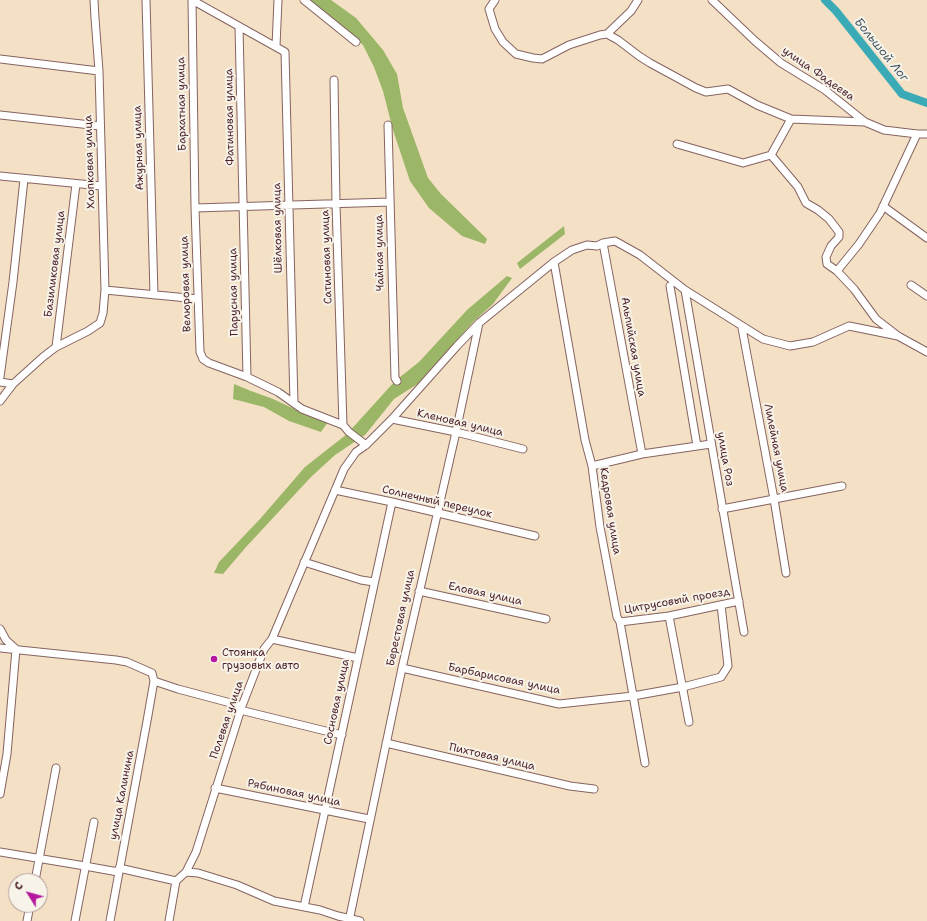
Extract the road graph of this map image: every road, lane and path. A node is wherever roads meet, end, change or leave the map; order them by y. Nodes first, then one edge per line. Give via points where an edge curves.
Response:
1 (94, 0) edge
2 (146, 0) edge
3 (192, 0) edge
4 (278, 0) edge
5 (304, 0) edge
6 (495, 0) edge
7 (638, 0) edge
8 (712, 0) edge
9 (239, 27) junction
10 (608, 34) junction
11 (356, 42) dead end
12 (276, 46) junction
13 (0, 59) edge
14 (99, 71) junction
15 (334, 80) dead end
16 (0, 115) edge
17 (791, 119) junction
18 (865, 122) junction
19 (388, 124) dead end
20 (100, 126) junction
21 (917, 134) junction
22 (927, 134) edge
23 (677, 144) dead end
24 (771, 155) junction
25 (0, 176) edge
26 (24, 179) junction
27 (76, 184) junction
28 (102, 186) junction
29 (390, 202) junction
30 (336, 204) junction
31 (289, 205) junction
32 (883, 206) junction
33 (243, 207) junction
34 (195, 208) junction
35 (927, 238) edge
36 (603, 243) junction
37 (554, 262) junction
38 (837, 271) junction
39 (911, 285) dead end
40 (670, 286) dead end
41 (105, 290) junction
42 (685, 290) junction
43 (154, 294) junction
44 (927, 296) edge
45 (198, 299) junction
46 (479, 323) junction
47 (742, 328) junction
48 (898, 336) junction
49 (56, 347) junction
50 (927, 352) edge
51 (0, 377) edge
52 (247, 378) junction
53 (397, 380) dead end
54 (0, 382) edge
55 (13, 384) junction
56 (0, 401) edge
57 (294, 403) junction
58 (392, 419) junction
59 (343, 425) junction
60 (456, 432) junction
61 (711, 444) junction
62 (366, 445) junction
63 (697, 446) junction
64 (523, 449) dead end
65 (642, 454) junction
66 (592, 466) junction
67 (842, 486) dead end
68 (335, 490) junction
69 (774, 499) junction
70 (392, 502) junction
71 (722, 509) junction
72 (436, 512) junction
73 (535, 536) dead end
74 (304, 562) junction
75 (786, 573) dead end
76 (374, 582) junction
77 (419, 591) junction
78 (738, 601) junction
79 (721, 604) junction
80 (669, 616) junction
81 (546, 619) dead end
82 (620, 622) junction
83 (0, 629) edge
84 (744, 632) dead end
85 (272, 639) junction
86 (0, 648) edge
87 (16, 649) junction
88 (358, 658) junction
89 (402, 668) junction
90 (154, 681) junction
91 (683, 687) junction
92 (633, 696) junction
93 (241, 708) junction
94 (689, 722) dead end
95 (342, 735) junction
96 (386, 743) junction
97 (645, 763) dead end
98 (56, 768) dead end
99 (215, 788) junction
100 (594, 789) dead end
101 (0, 794) edge
102 (325, 810) junction
103 (369, 819) junction
104 (94, 822) dead end
105 (0, 852) edge
106 (39, 859) junction
107 (86, 866) junction
108 (118, 870) junction
109 (186, 872) junction
110 (36, 873) edge
111 (176, 881) junction
112 (304, 907) junction
113 (349, 920) edge
114 (74, 921) edge
115 (110, 921) edge
116 (169, 921) edge
117 (360, 921) edge

1 - 14 street, Хлопковая улица
2 - 43 street, Ажурная улица
3 - 9 street
3 - 34 street, Бархатная улица
4 - 12 street
5 - 11 street
6 - 10 street via 489,9 495,29 503,42 516,54 542,59 569,45
7 - 10 street via 631,11
8 - 18 street, улица Фадеева via 781,63 825,90
9 - 12 street
9 - 33 street, Фатиновая улица
10 - 17 street via 639,56 696,88 706,92 728,89
12 - 31 street, Шёлковая улица via 285,52
13 - 14 street
14 - 20 street, Хлопковая улица
15 - 30 street, Сатиновая улица
16 - 20 street
17 - 18 street
17 - 24 street
18 - 21 street, улица Фадеева via 884,130
19 - 29 street, Чайная улица
20 - 28 street, Хлопковая улица
21 - 22 street, улица Фадеева
21 - 32 street
23 - 24 street via 743,163
24 - 38 street via 798,187 806,203 829,219 839,232 839,237 826,257 827,264
25 - 26 street
26 - 27 street
26 - 51 street
27 - 28 street
27 - 49 street, Базиликовая улица
28 - 41 street, Хлопковая улица
29 - 30 street
29 - 53 street, Чайная улица
30 - 31 street
30 - 59 street, Сатиновая улица
31 - 33 street
31 - 57 street, Шёлковая улица
32 - 35 street
32 - 38 street via 863,239
33 - 34 street
33 - 52 street, Парусная улица
34 - 45 street, Велюровая улица
36 - 37 street, Полевая улица via 572,250
36 - 42 street, Полевая улица via 615,241 640,255
36 - 65 street, Альпийская улица
37 - 46 street, Полевая улица
37 - 66 street, Кедровая улица via 585,440
38 - 48 street via 876,319
39 - 44 street
40 - 63 street
41 - 43 street
41 - 49 street, Хлопковая улица via 100,323
42 - 47 street, Полевая улица
42 - 61 street, улица Роз
43 - 45 street
45 - 52 street, Велюровая улица via 200,352 203,359
46 - 58 street, Полевая улица
46 - 60 street, Берестовая улица
47 - 48 street, Полевая улица via 763,339 790,346 813,342 849,326
47 - 69 street, Лилейная улица
48 - 50 street
49 - 55 street
52 - 57 street via 278,392
54 - 55 street
55 - 56 street
57 - 59 street via 302,409
58 - 60 street, Кленовая улица
58 - 62 street, Полевая улица
59 - 62 street
60 - 64 street, Кленовая улица
60 - 72 street, Берестовая улица
61 - 63 street
61 - 71 street, улица Роз
62 - 68 street, Полевая улица via 356,452 344,469
63 - 65 street
65 - 66 street
66 - 82 street, Кедровая улица via 600,527
67 - 69 street
68 - 70 street, Солнечный переулок
68 - 74 street, Полевая улица
69 - 71 street
69 - 75 street, Лилейная улица
70 - 72 street, Солнечный переулок
70 - 76 street, Сосновая улица
71 - 78 street, улица Роз
72 - 73 street, Солнечный переулок
72 - 77 street, Берестовая улица
74 - 76 street
74 - 85 street, Полевая улица
76 - 88 street, Сосновая улица
77 - 81 street, Еловая улица
77 - 89 street, Берестовая улица
78 - 79 street, Цитрусовый проезд
78 - 84 street, улица Роз
79 - 80 street, Цитрусовый проезд
79 - 91 street, Барбарисовая улица via 728,666 721,677
80 - 82 street, Цитрусовый проезд
80 - 91 street
82 - 92 street, Кедровая улица
83 - 87 street via 6,640
85 - 88 street
85 - 93 street, Полевая улица via 264,649
86 - 87 street
87 - 90 street, улица Калинина via 127,662 152,673
87 - 101 street via 7,754
88 - 95 street, Сосновая улица
89 - 92 street, Барбарисовая улица via 559,704
89 - 96 street, Берестовая улица
90 - 93 street
90 - 108 street, улица Калинина
91 - 92 street, Барбарисовая улица
91 - 94 street
92 - 97 street, Кедровая улица
93 - 95 street
93 - 99 street, Полевая улица
95 - 102 street, Сосновая улица
96 - 100 street, Пихтовая улица via 570,786
96 - 103 street, Берестовая улица
98 - 106 street
99 - 102 street, Рябиновая улица
99 - 109 street, Полевая улица via 196,852
102 - 103 street, Рябиновая улица
102 - 112 street, Сосновая улица
103 - 113 street, Берестовая улица
104 - 107 street
105 - 106 street
106 - 107 street
106 - 110 street
107 - 108 street
107 - 114 street
108 - 111 street
108 - 115 street, улица Калинина
109 - 111 street
109 - 112 street via 220,879 274,901
111 - 116 street
112 - 113 street
113 - 117 street

